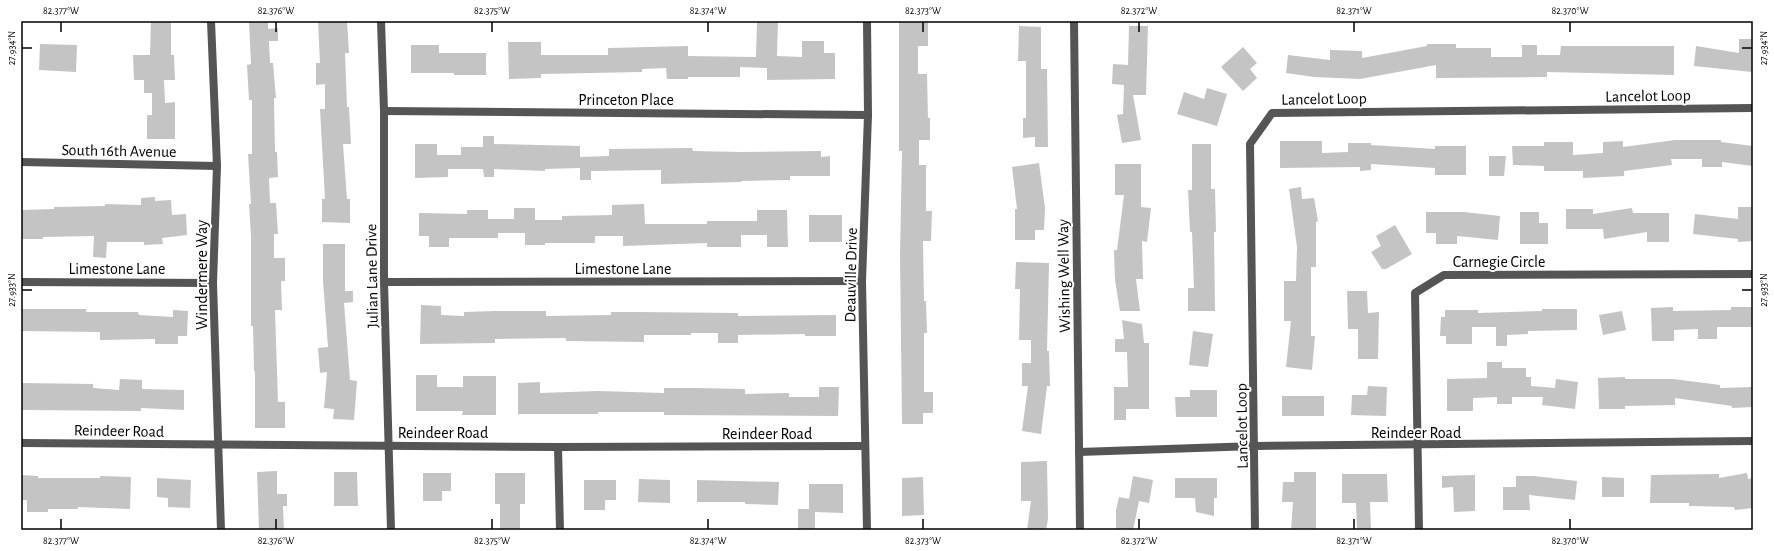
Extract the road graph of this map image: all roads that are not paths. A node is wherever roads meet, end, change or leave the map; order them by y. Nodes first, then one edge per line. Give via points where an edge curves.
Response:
1 (211, 21) edge
2 (381, 21) edge
3 (867, 21) edge
4 (1074, 21) edge
5 (1753, 108) edge
6 (384, 111) junction
7 (868, 115) junction
8 (21, 162) edge
9 (217, 166) junction
10 (1753, 274) edge
11 (862, 281) junction
12 (21, 282) edge
13 (384, 282) junction
14 (213, 283) junction
15 (1753, 441) edge
16 (21, 443) edge
17 (218, 445) junction
18 (388, 446) junction
19 (864, 446) junction
20 (1255, 446) junction
21 (1418, 446) junction
22 (558, 447) junction
23 (1079, 452) junction
24 (221, 530) edge
25 (391, 530) edge
26 (560, 530) edge
27 (867, 530) edge
28 (1080, 530) edge
29 (1255, 530) edge
30 (1419, 530) edge

1 - 9 street, Windermere Way
2 - 6 street, Julian Lane Drive
3 - 7 street, Deauville Drive
4 - 23 street, Wishing Well Way
5 - 20 street, Lancelot Loop via 1272,113 1250,144
6 - 7 street, Princeton Place
6 - 13 street, Julian Lane Drive
7 - 11 street, Deauville Drive
8 - 9 street, South 16th Avenue
9 - 14 street, Windermere Way
10 - 21 street, Carnegie Circle via 1444,275 1416,293
11 - 13 street, Limestone Lane
11 - 19 street, Deauville Drive
12 - 14 street, Limestone Lane
13 - 18 street, Julian Lane Drive
14 - 17 street, Windermere Way
15 - 21 street, Reindeer Road
16 - 17 street, Reindeer Road
17 - 18 street, Reindeer Road
17 - 24 street, Windermere Way
18 - 22 street, Reindeer Road
18 - 25 street, Julian Lane Drive
19 - 22 street, Reindeer Road
19 - 27 street, Deauville Drive
20 - 21 street, Reindeer Road
20 - 23 street, Reindeer Road
20 - 29 street, Lancelot Loop
21 - 30 street, Carnegie Circle
22 - 26 street
23 - 28 street, Wishing Well Way

